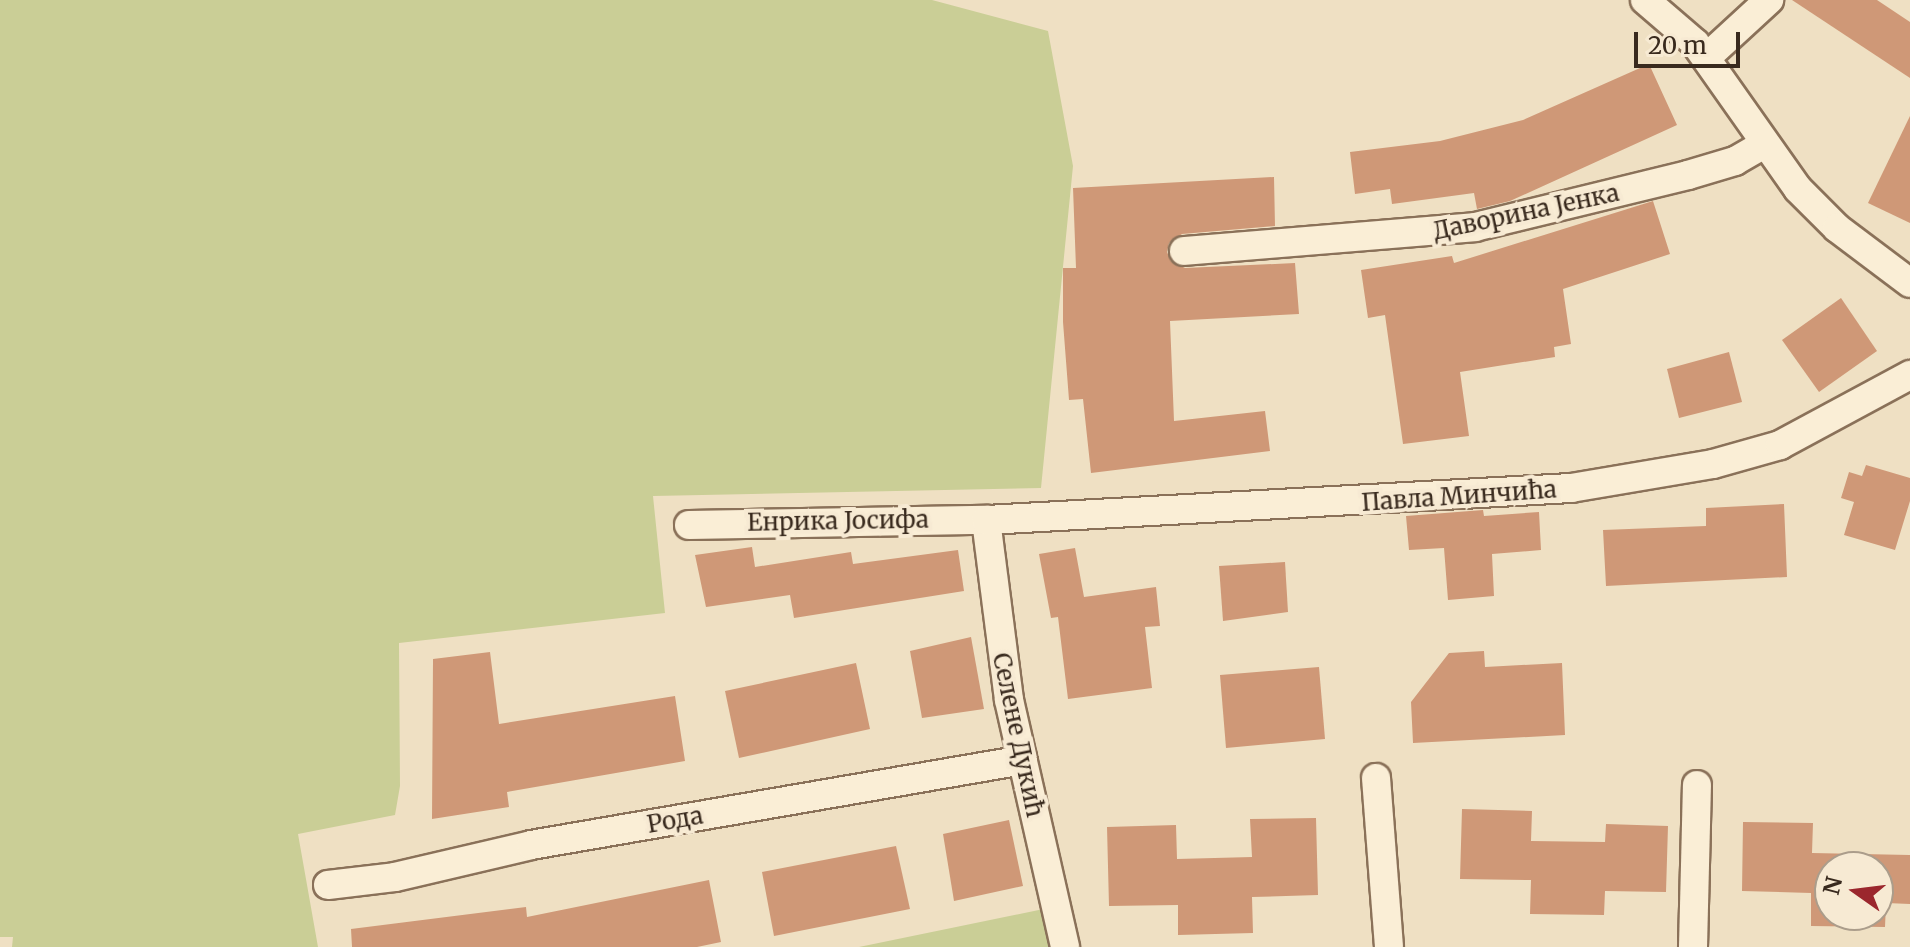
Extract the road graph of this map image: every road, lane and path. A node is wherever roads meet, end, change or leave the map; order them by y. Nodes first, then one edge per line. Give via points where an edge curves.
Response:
1 (1645, 0) edge
2 (1769, 0) edge
3 (1706, 58) junction
4 (1764, 144) junction
5 (1184, 251) dead end
6 (1910, 283) edge
7 (1910, 375) edge
8 (986, 520) junction
9 (689, 525) dead end
10 (1023, 760) junction
11 (1376, 778) dead end
12 (1697, 785) dead end
13 (328, 885) dead end
14 (1065, 947) edge
15 (1389, 947) edge
16 (1693, 947) edge

1 - 3 street
2 - 3 street
3 - 4 street
4 - 5 street, Даворина Јенка via 1735,161 1475,227
4 - 6 street via 1837,228
7 - 8 street, Павла Минчића via 1780,445 1656,476 1455,497
8 - 9 street, Енрика Јосифа
8 - 10 street, Селене Дукић via 996,621
10 - 13 street, Рода
10 - 14 street, Селене Дукић
11 - 15 street
12 - 16 street

